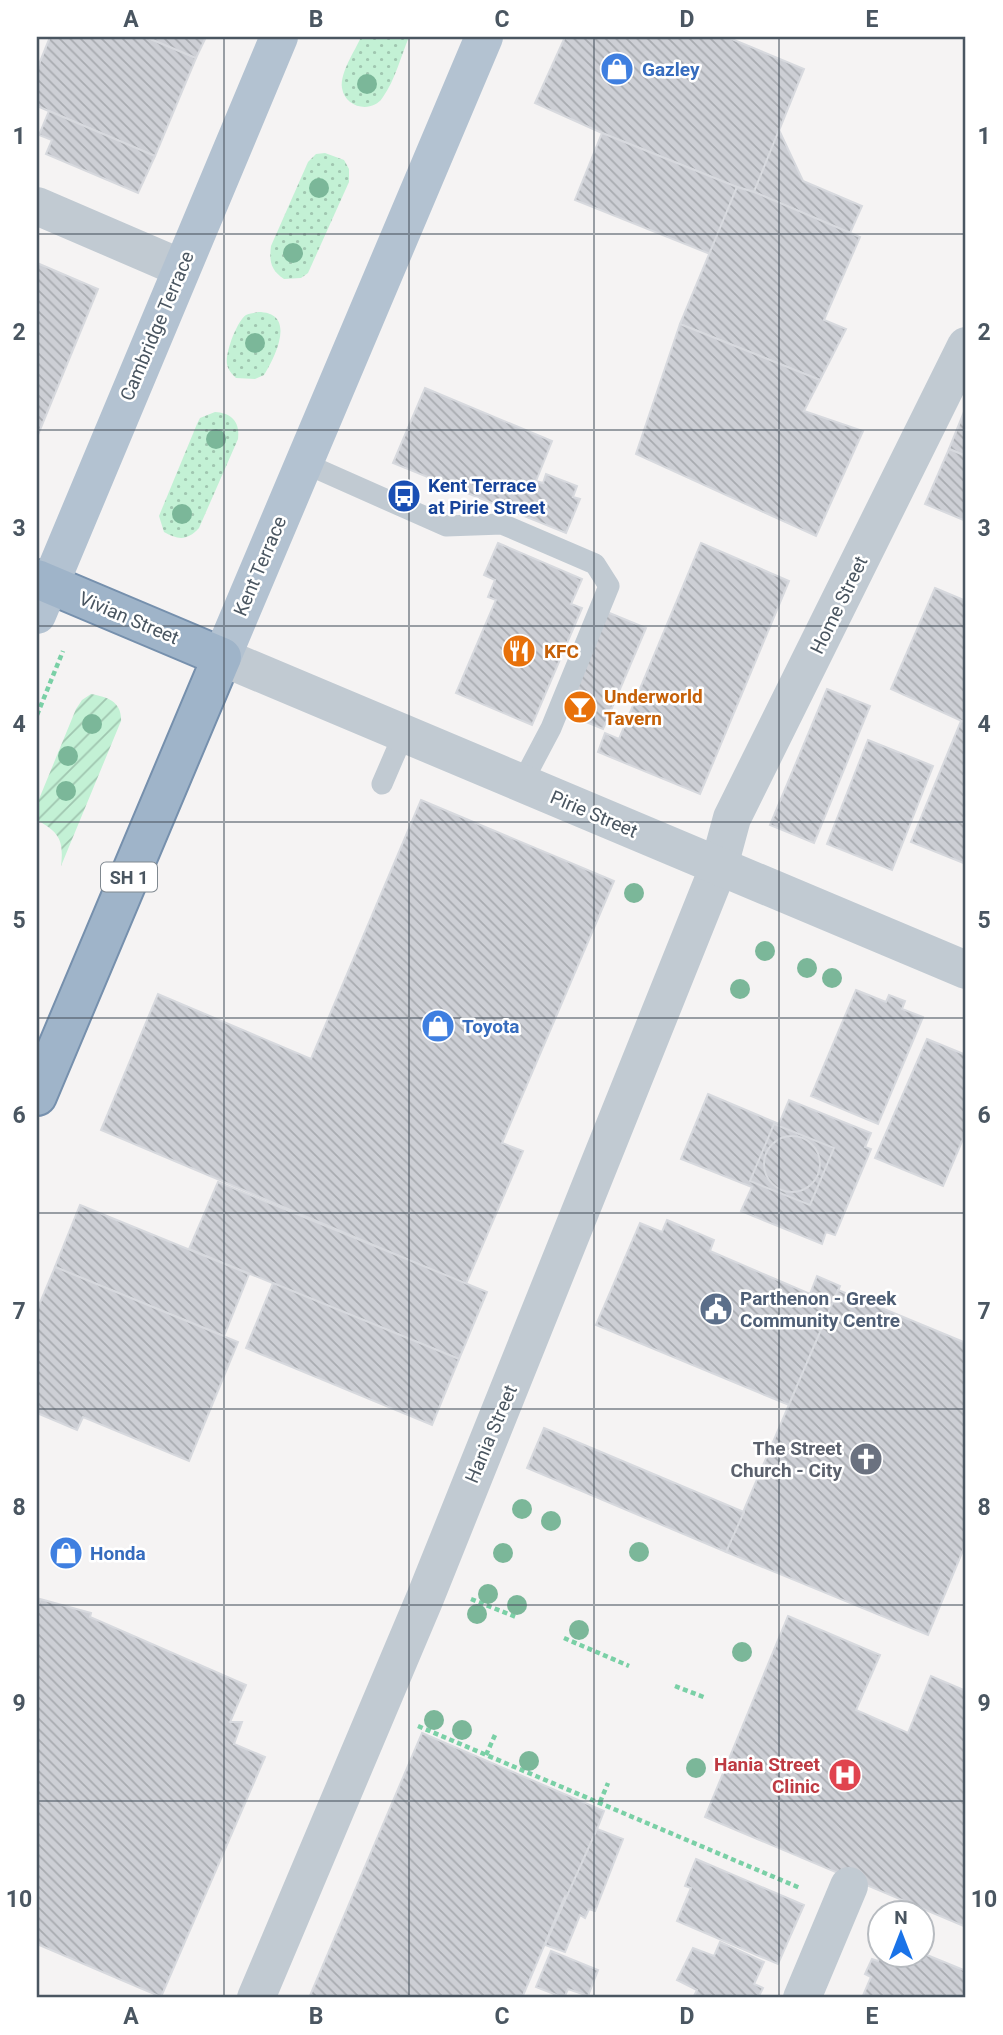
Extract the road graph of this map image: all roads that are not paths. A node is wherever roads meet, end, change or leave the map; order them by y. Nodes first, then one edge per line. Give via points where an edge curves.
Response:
1 (279, 37) edge
2 (484, 37) edge
3 (37, 206) edge
4 (181, 268) junction
5 (966, 346) edge
6 (304, 463) junction
7 (41, 593) edge
8 (222, 657) junction
9 (404, 733) junction
10 (522, 783) junction
11 (382, 784) dead end
12 (719, 866) junction
13 (966, 970) edge
14 (37, 1096) edge
15 (845, 1895) road end
16 (256, 1998) edge
17 (802, 1998) edge

1 - 4 main road, Cambridge Terrace
2 - 6 main road, Kent Terrace
3 - 4 street
4 - 7 main road, Cambridge Terrace
5 - 12 street, Home Street via 732,818
6 - 8 main road, Kent Terrace
6 - 10 lane via 446,526 502,524 595,564 609,586 551,728
7 - 8 highway, Vivian Street
8 - 9 street, Pirie Street
8 - 14 highway, Kent Terrace / SH 1
9 - 10 street, Pirie Street
9 - 11 lane
10 - 12 street, Pirie Street
12 - 13 street, Pirie Street
12 - 16 street, Hania Street via 528,1346
15 - 17 street

